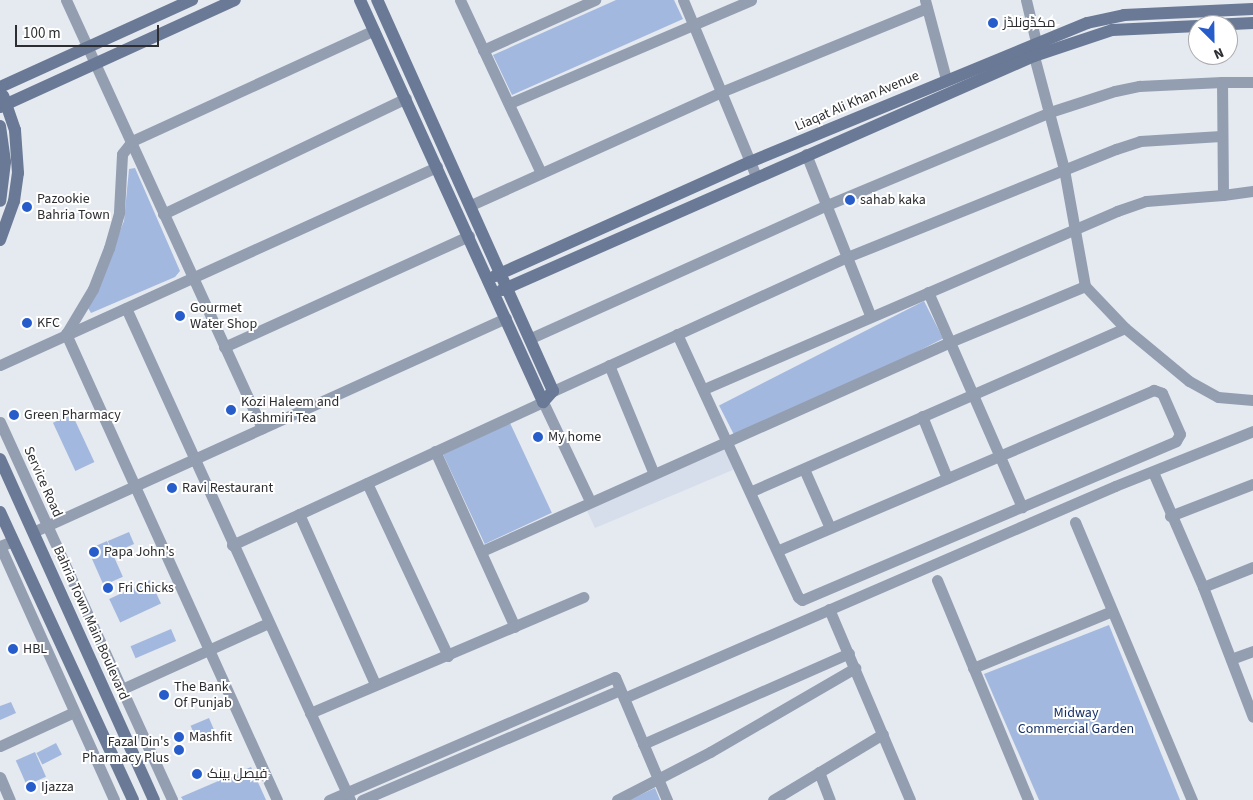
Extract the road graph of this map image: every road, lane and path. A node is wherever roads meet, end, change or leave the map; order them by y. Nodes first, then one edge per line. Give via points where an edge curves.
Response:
1 (66, 0) edge
2 (192, 0) edge
3 (235, 0) edge
4 (360, 0) edge
5 (377, 0) edge
6 (460, 0) edge
7 (596, 0) edge
8 (682, 0) edge
9 (751, 0) edge
10 (1026, 0) edge
11 (926, 4) edge
12 (1253, 9) edge
13 (692, 23) junction
14 (1253, 23) edge
15 (1238, 24) edge
16 (1188, 26) edge
17 (374, 30) junction
18 (1036, 42) junction
19 (87, 48) junction
20 (483, 50) junction
21 (1034, 56) junction
22 (94, 64) junction
23 (946, 79) junction
24 (1222, 82) junction
25 (1253, 82) edge
26 (0, 88) edge
27 (721, 92) junction
28 (909, 95) junction
29 (406, 98) junction
30 (510, 103) junction
31 (3, 105) edge
32 (915, 108) junction
33 (1050, 112) junction
34 (0, 126) edge
35 (1221, 136) junction
36 (132, 141) junction
37 (806, 154) junction
38 (750, 162) junction
39 (437, 167) junction
40 (1064, 169) junction
41 (541, 173) junction
42 (756, 176) junction
43 (1253, 191) edge
44 (1223, 195) junction
45 (0, 201) edge
46 (471, 205) junction
47 (827, 205) junction
48 (163, 214) junction
49 (1076, 228) junction
50 (469, 236) junction
51 (0, 240) edge
52 (848, 257) junction
53 (502, 273) junction
54 (192, 279) junction
55 (488, 279) junction
56 (1085, 286) junction
57 (507, 288) junction
58 (928, 292) junction
59 (495, 294) junction
60 (126, 308) junction
61 (870, 317) junction
62 (506, 318) junction
63 (1125, 328) junction
64 (66, 334) junction
65 (677, 334) junction
66 (531, 338) junction
67 (950, 342) junction
68 (224, 347) junction
69 (0, 365) edge
70 (609, 365) junction
71 (704, 389) junction
72 (553, 391) junction
73 (972, 394) junction
74 (1253, 400) edge
75 (543, 402) junction
76 (922, 416) junction
77 (0, 422) edge
78 (262, 428) junction
79 (1253, 431) edge
80 (727, 440) junction
81 (435, 451) junction
82 (999, 456) junction
83 (0, 459) edge
84 (193, 459) junction
85 (804, 469) junction
86 (653, 472) junction
87 (1153, 472) junction
88 (948, 478) junction
89 (367, 483) junction
90 (1253, 484) edge
91 (135, 486) junction
92 (752, 491) junction
93 (590, 501) junction
94 (1022, 507) junction
95 (0, 512) edge
96 (300, 514) junction
97 (1170, 516) junction
98 (1074, 522) dead end
99 (47, 526) junction
100 (830, 528) junction
101 (33, 532) junction
102 (13, 540) junction
103 (232, 545) junction
104 (0, 546) edge
105 (778, 550) junction
106 (482, 551) junction
107 (1253, 567) edge
108 (937, 580) dead end
109 (1203, 587) junction
110 (583, 597) dead end
111 (829, 609) junction
112 (1112, 611) junction
113 (268, 623) junction
114 (515, 627) junction
115 (209, 650) junction
116 (1253, 651) edge
117 (848, 653) junction
118 (448, 656) junction
119 (1231, 659) junction
120 (855, 668) junction
121 (972, 668) junction
122 (375, 684) junction
123 (122, 689) junction
124 (622, 694) junction
125 (74, 712) junction
126 (310, 713) junction
127 (1253, 717) edge
128 (883, 734) junction
129 (643, 744) junction
130 (0, 746) edge
131 (819, 772) junction
132 (0, 777) edge
133 (658, 780) junction
134 (348, 796) edge
135 (10, 800) edge
136 (114, 800) edge
137 (133, 800) edge
138 (154, 800) edge
139 (172, 800) edge
140 (277, 800) edge
141 (329, 800) edge
142 (362, 800) edge
143 (617, 800) edge
144 (667, 800) edge
145 (773, 800) edge
146 (830, 800) edge
147 (910, 800) edge
148 (1028, 800) edge
149 (1192, 800) edge

1 - 19 street
2 - 19 street
3 - 22 street
4 - 17 street
5 - 46 street
6 - 20 street
7 - 20 street
8 - 13 street
9 - 13 street
10 - 18 street
11 - 23 street
11 - 27 street
12 - 18 street, Liaqat Ali Khan Avenue via 1124,15 1087,23
13 - 27 street
13 - 30 street
14 - 15 street
16 - 21 street, Liaqat Ali Khan Avenue via 1112,30
17 - 29 street
17 - 36 street
18 - 23 street, Liaqat Ali Khan Avenue
19 - 22 street
19 - 26 street
20 - 30 street
21 - 32 street, Liaqat Ali Khan Avenue
21 - 33 street
22 - 31 street
22 - 36 street
23 - 28 street, Liaqat Ali Khan Avenue
24 - 25 street
24 - 33 street via 1139,86
24 - 35 street
26 - 31 street
27 - 38 street
27 - 41 street
28 - 32 street
28 - 38 street, Liaqat Ali Khan Avenue
29 - 39 street
29 - 48 street
30 - 41 street
31 - 51 street via 15,130 18,172 14,200
32 - 37 street, Liaqat Ali Khan Avenue
33 - 40 street
33 - 47 street
34 - 45 street via 5,162
35 - 40 street via 1140,141
35 - 44 street
36 - 48 street
36 - 64 street via 122,154 119,212 109,248 93,289
37 - 42 street, Liaqat Ali Khan Avenue
37 - 47 street
38 - 42 street
38 - 53 street, Liaqat Ali Khan Avenue
39 - 50 street
39 - 54 street
40 - 49 street
40 - 52 street
41 - 46 street
42 - 57 street, Liaqat Ali Khan Avenue
43 - 44 street
44 - 49 street via 1146,201
46 - 53 street
47 - 52 street
47 - 66 street
48 - 54 street
49 - 56 street
49 - 58 street
50 - 55 street
50 - 68 street
52 - 61 street
52 - 65 street
53 - 55 street, Liaqat Ali Khan Avenue
53 - 57 street
54 - 60 street
54 - 68 street
55 - 59 street
56 - 63 street
56 - 67 street
57 - 59 street, Liaqat Ali Khan Avenue
57 - 66 street
58 - 61 street
58 - 67 street
59 - 62 street
60 - 64 street
60 - 84 street
61 - 71 street
62 - 75 street
62 - 78 street
63 - 73 street
63 - 74 street via 1189,381 1218,397
64 - 69 street
64 - 91 street
65 - 70 street
65 - 71 street
66 - 72 street
67 - 73 street
67 - 80 street
68 - 78 street
70 - 72 street
70 - 86 street
71 - 80 street
72 - 75 street
73 - 76 street
73 - 82 street
75 - 81 street
75 - 93 street
76 - 85 street
76 - 88 street
77 - 99 street, Service Road
78 - 84 street
79 - 87 street
80 - 86 street
80 - 92 street
81 - 89 street
81 - 106 street
82 - 88 street
82 - 94 street
82 - 94 street via 1154,390 1162,393 1180,438
83 - 101 street, Bahria Town Main Boulevard
84 - 91 street
84 - 103 street
85 - 92 street
85 - 100 street
86 - 93 street
87 - 97 street
87 - 111 street
88 - 100 street
89 - 96 street
89 - 118 street
90 - 97 street
91 - 99 street
91 - 115 street
92 - 105 street
93 - 106 street
94 - 105 street via 808,600 798,597
95 - 102 street
96 - 103 street
96 - 122 street
97 - 109 street
98 - 112 street
99 - 101 street
99 - 123 street, Service Road
100 - 105 street
101 - 138 street, Bahria Town Main Boulevard
102 - 104 street
102 - 137 street
103 - 113 street
104 - 125 street
106 - 114 street
107 - 109 street
108 - 121 street
109 - 119 street
110 - 114 street
111 - 117 street
111 - 124 street
112 - 121 street
112 - 149 street
113 - 115 street
113 - 126 street
114 - 118 street
115 - 123 street
115 - 140 street
116 - 119 street
117 - 120 street
117 - 129 street
118 - 122 street
119 - 127 street
120 - 128 street
120 - 133 street
121 - 148 street
122 - 126 street
123 - 139 street, Service Road
124 - 129 street
124 - 134 street via 615,677
124 - 142 street
125 - 130 street
125 - 136 street
126 - 134 street
128 - 131 street
128 - 147 street
129 - 133 street
131 - 145 street
131 - 146 street
132 - 135 street
133 - 143 street
133 - 144 street
134 - 141 street

